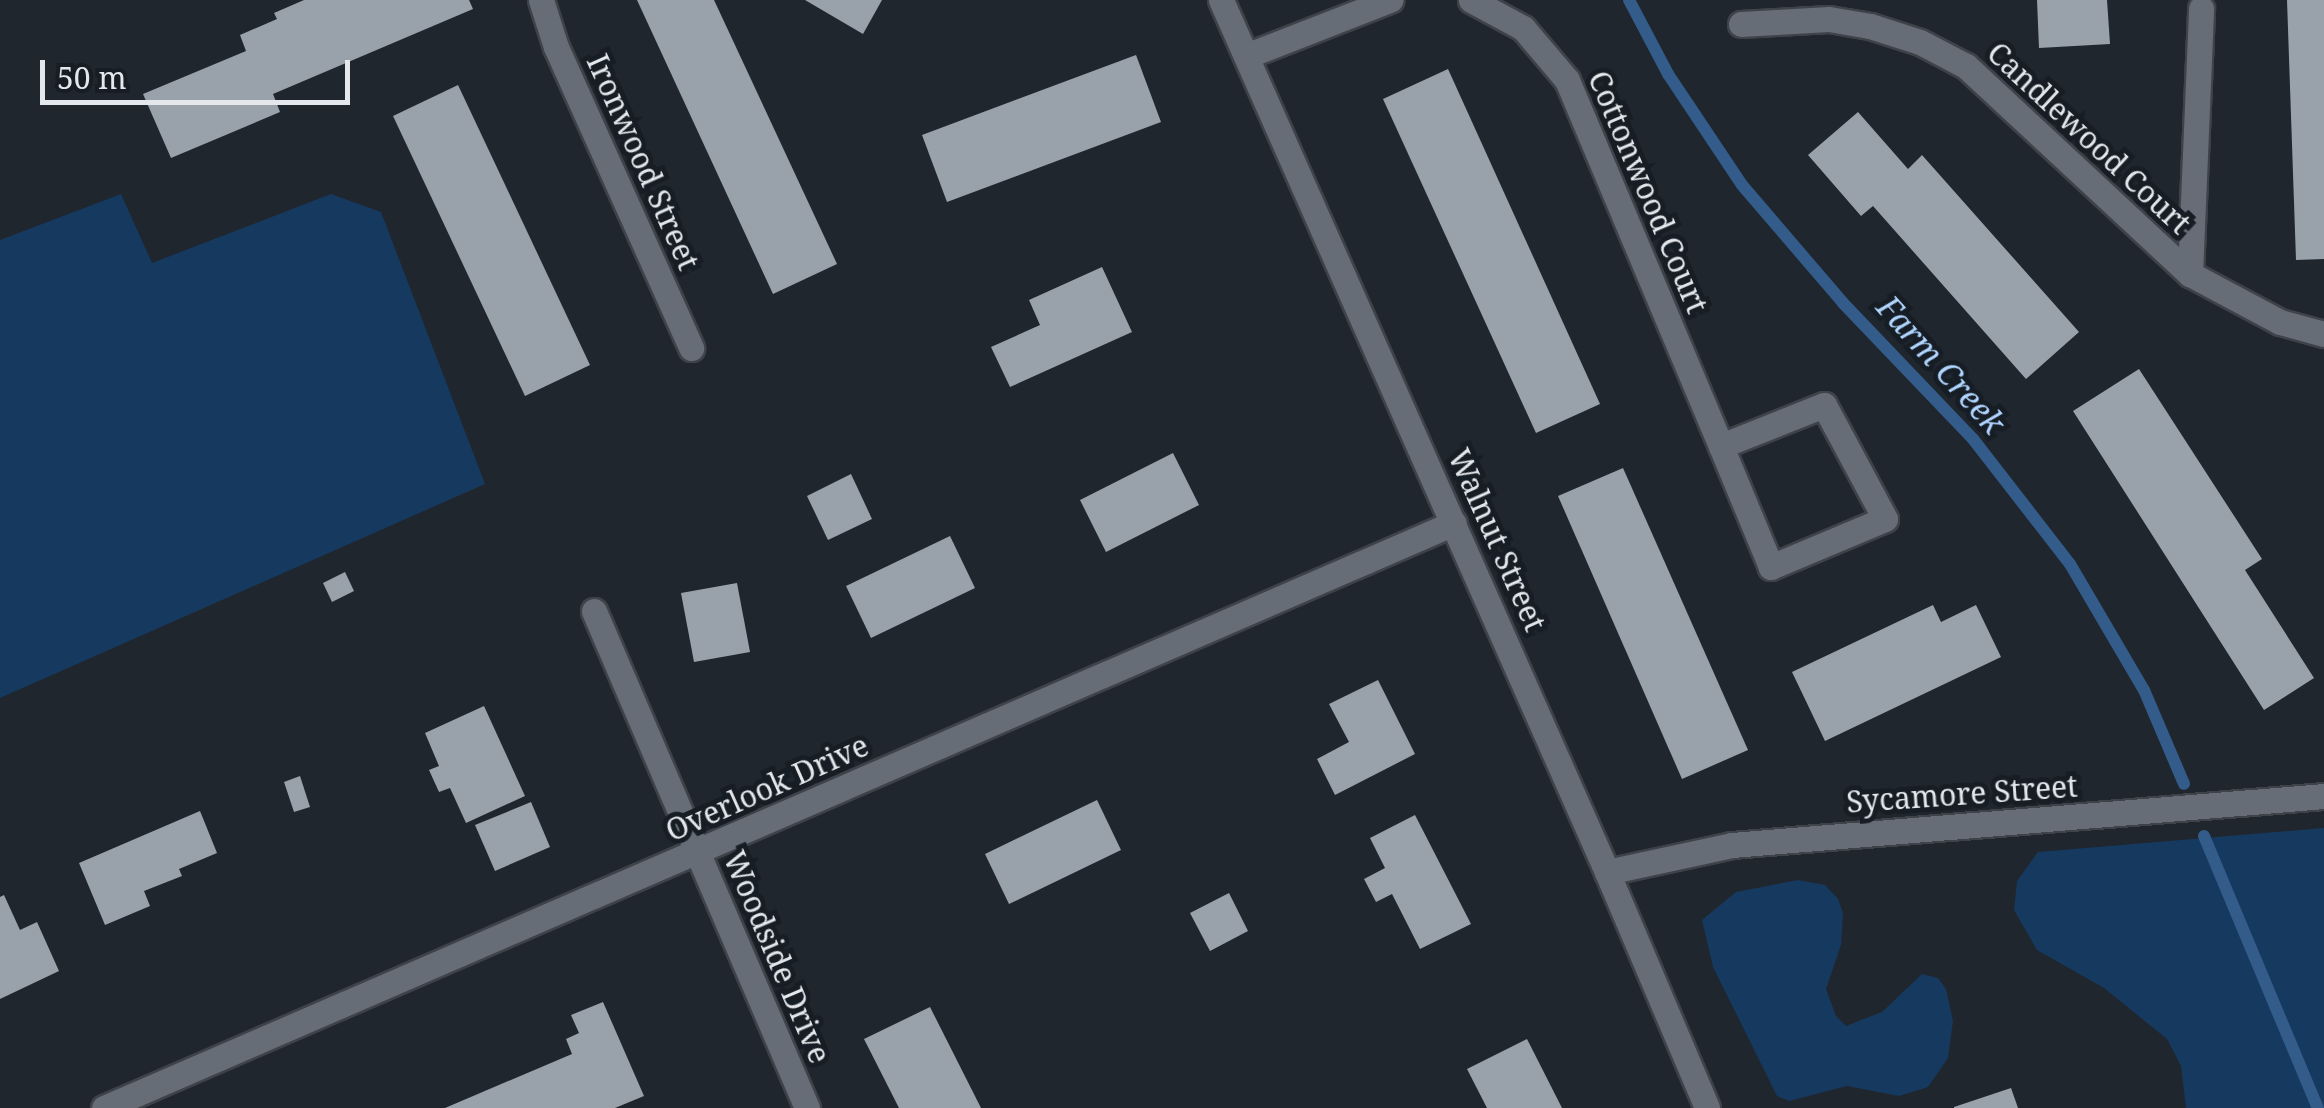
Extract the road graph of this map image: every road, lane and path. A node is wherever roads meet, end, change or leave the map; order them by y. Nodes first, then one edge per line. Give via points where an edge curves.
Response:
1 (541, 0) edge
2 (1221, 0) edge
3 (1390, 0) edge
4 (1471, 0) edge
5 (2200, 8) dead end
6 (1741, 24) dead end
7 (1246, 56) junction
8 (2190, 274) junction
9 (2324, 339) edge
10 (691, 348) dead end
11 (1720, 446) junction
12 (1454, 523) junction
13 (594, 610) dead end
14 (2324, 796) edge
15 (698, 854) junction
16 (1607, 872) junction
17 (104, 1108) edge
18 (806, 1108) edge
19 (1706, 1108) edge

1 - 10 street, Ironwood Street
2 - 7 street, Walnut Street
3 - 7 street
4 - 11 street, Cottonwood Court via 1523,28 1567,80
5 - 8 street
6 - 8 street, Candlewood Court via 1830,20 1870,26 1966,66
7 - 12 street, Walnut Street
8 - 9 street, Candlewood Court
11 - 11 street, Cottonwood Court via 1824,406 1885,519 1771,566
12 - 15 street, Overlook Drive
12 - 16 street, Walnut Street
13 - 15 street, Woodside Drive
14 - 16 street, Sycamore Street via 1732,845
15 - 17 street, Overlook Drive
15 - 18 street, Woodside Drive
16 - 19 street, Walnut Street

